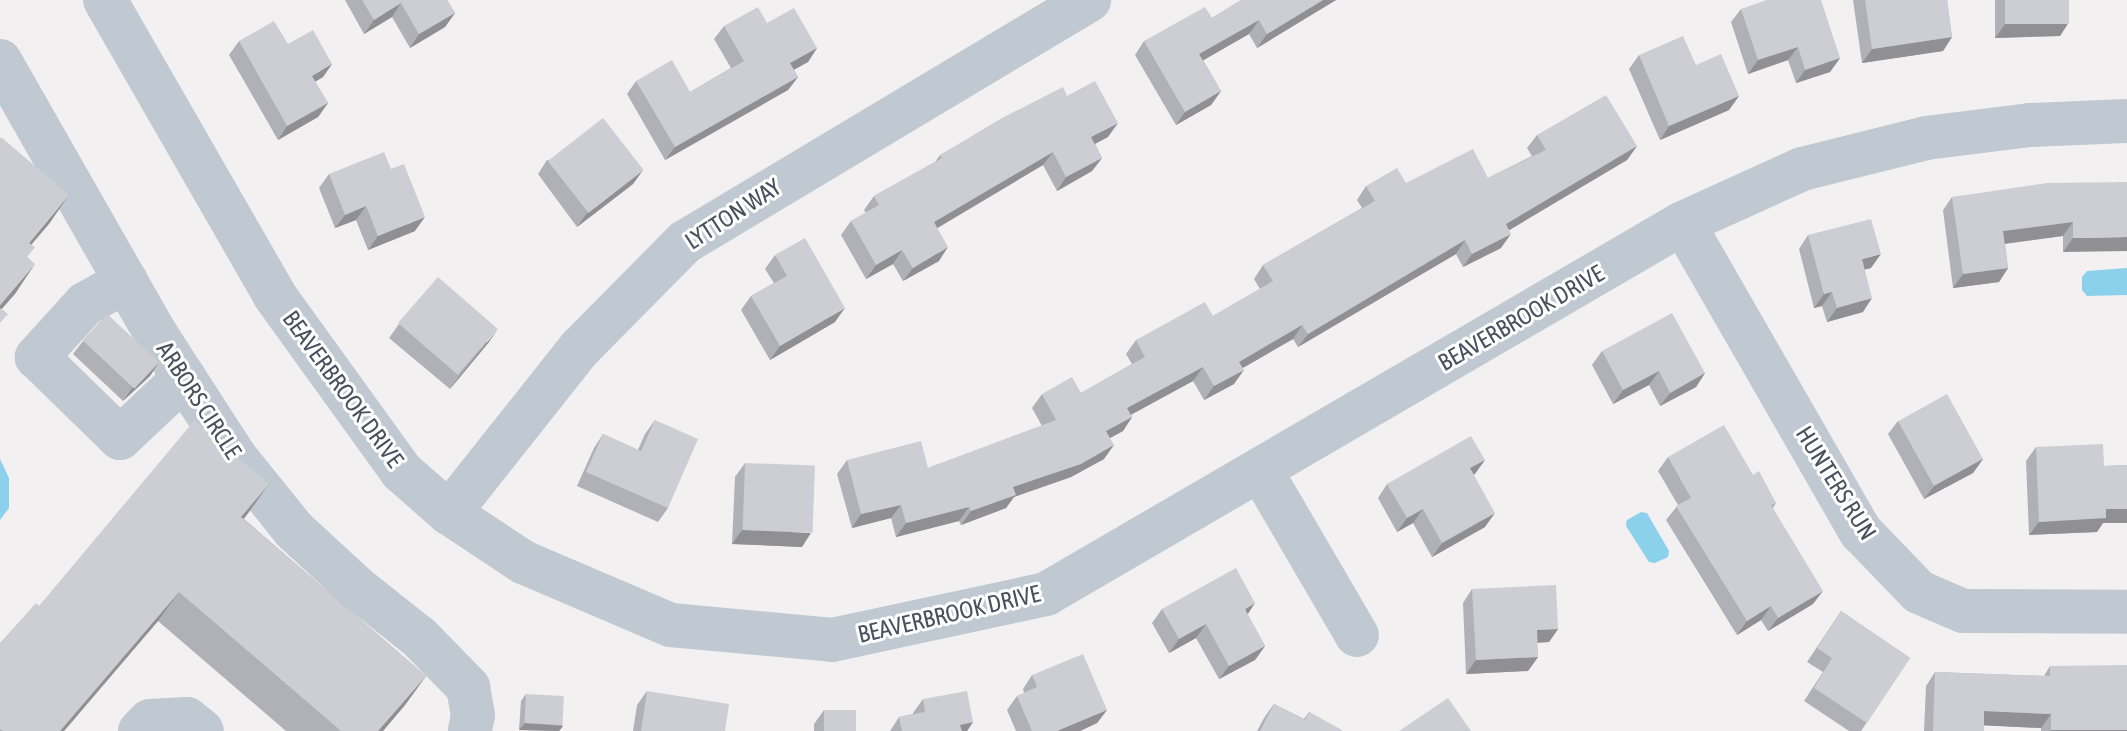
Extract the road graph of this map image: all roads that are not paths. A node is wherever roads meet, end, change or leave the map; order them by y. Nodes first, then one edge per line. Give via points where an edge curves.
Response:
1 (1079, 2) edge
2 (121, 6) edge
3 (0, 61) edge
4 (2127, 121) edge
5 (1683, 223) junction
6 (126, 281) junction
7 (184, 378) junction
8 (1261, 471) junction
9 (449, 513) junction
10 (2127, 612) edge
11 (1357, 635) dead end
12 (140, 731) edge
13 (202, 731) edge
14 (470, 731) edge

1 - 9 street, LYTTON WAY via 685,242 580,348
2 - 9 street, BEAVERBROOK DRIVE via 275,296 401,471
3 - 6 street, ARBORS CIRCLE
4 - 5 street, BEAVERBROOK DRIVE via 2030,125 1926,138 1802,169
5 - 8 street, BEAVERBROOK DRIVE
5 - 10 street, HUNTERS RUN via 1861,532 1919,592 1963,611
6 - 7 street, ARBORS CIRCLE
6 - 7 street via 85,304 37,357 120,438
7 - 14 street, ARBORS CIRCLE via 236,458 294,530 420,638 468,687
8 - 9 street, BEAVERBROOK DRIVE via 1046,594 832,640 671,625 523,562
8 - 11 street
12 - 13 street via 150,721 187,719

